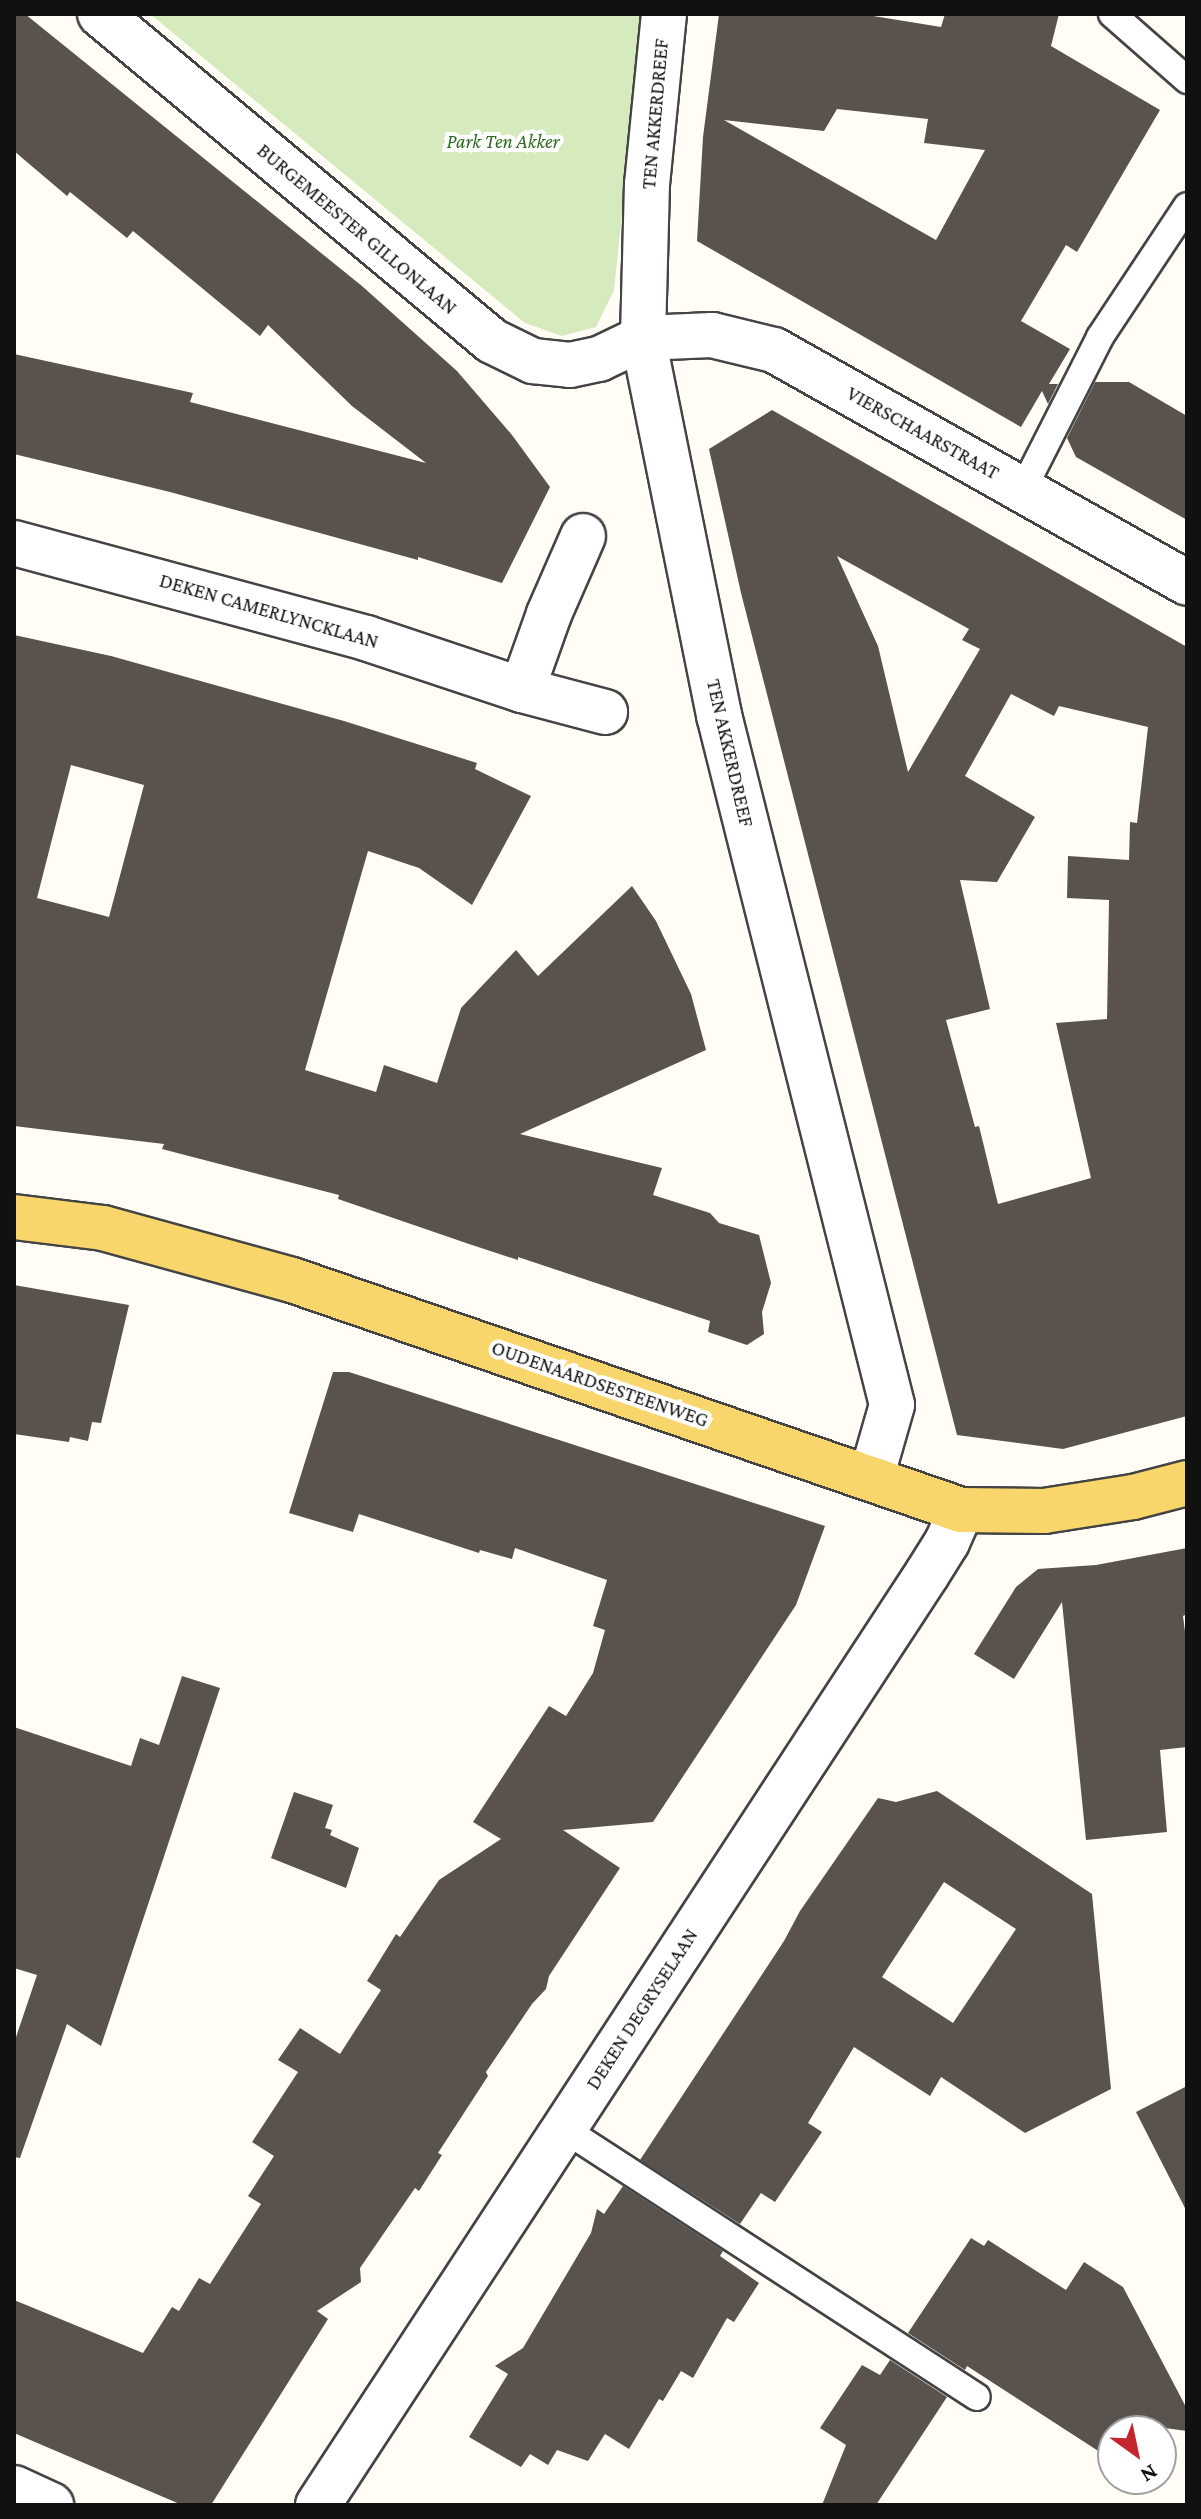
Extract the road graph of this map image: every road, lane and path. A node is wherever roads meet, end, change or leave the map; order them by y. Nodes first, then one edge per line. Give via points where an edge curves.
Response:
1 (100, 14) edge
2 (664, 14) edge
3 (1112, 14) edge
4 (1187, 80) edge
5 (1187, 206) edge
6 (643, 338) junction
7 (1023, 489) junction
8 (583, 536) dead end
9 (14, 543) edge
10 (1187, 583) edge
11 (522, 690) junction
12 (605, 712) dead end
13 (14, 1217) edge
14 (871, 1478) junction
15 (1187, 1483) edge
16 (961, 1510) junction
17 (564, 2129) junction
18 (977, 2397) dead end
19 (14, 2488) edge
20 (51, 2505) edge
21 (318, 2505) edge

1 - 6 street, BURGEMEESTER GILLONLAAN via 492,341 533,361 570,365 599,359
2 - 6 street, TEN AKKERDREEF via 647,184
3 - 4 lane
5 - 7 lane via 1100,337
6 - 7 street, VIERSCHAARSTRAAT via 712,335 774,350
6 - 14 street, TEN AKKERDREEF via 719,715 892,1405
7 - 10 street, VIERSCHAARSTRAAT
8 - 11 street
9 - 11 street, DEKEN CAMERLYNCKLAAN via 338,629
11 - 12 street, DEKEN CAMERLYNCKLAAN
13 - 14 main road, OUDENAARDSESTEENWEG via 103,1228 217,1257
14 - 16 main road, OUDENAARDSESTEENWEG
15 - 16 main road, OUDENAARDSESTEENWEG via 1044,1511
16 - 17 street, DEKEN DEGRYSELAAN via 927,1574
17 - 18 lane
17 - 21 street, DEKEN DEGRYSELAAN
19 - 20 street

